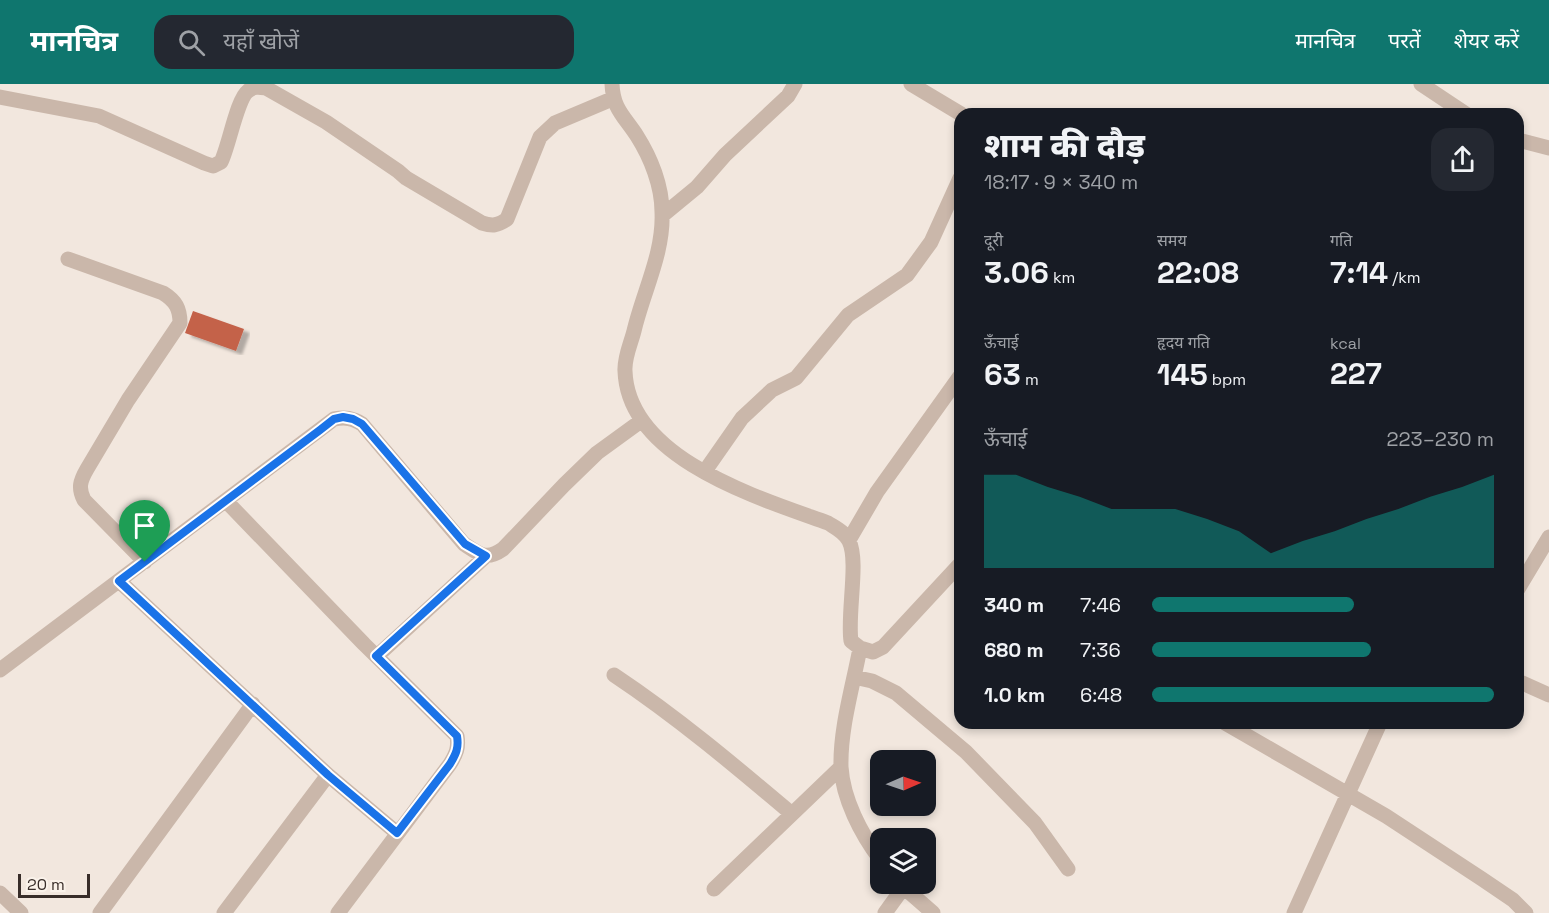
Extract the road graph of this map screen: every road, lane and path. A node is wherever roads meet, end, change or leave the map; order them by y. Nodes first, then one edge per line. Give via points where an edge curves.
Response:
1 (795, 84) edge
2 (911, 84) edge
3 (1421, 84) edge
4 (612, 92) edge
5 (0, 97) edge
6 (1457, 108) edge
7 (954, 110) edge
8 (1524, 142) edge
9 (1549, 148) edge
10 (954, 191) edge
11 (663, 215) junction
12 (68, 259) dead end
13 (954, 384) edge
14 (641, 421) junction
15 (705, 471) junction
16 (226, 501) junction
17 (1549, 537) edge
18 (849, 540) junction
19 (486, 556) junction
20 (145, 562) junction
21 (954, 570) edge
22 (1524, 579) edge
23 (119, 581) junction
24 (860, 648) junction
25 (376, 656) junction
26 (0, 669) edge
27 (614, 675) dead end
28 (855, 677) junction
29 (1524, 684) edge
30 (1549, 695) edge
31 (253, 704) junction
32 (1235, 729) edge
33 (1377, 729) edge
34 (841, 767) junction
35 (328, 775) junction
36 (1347, 794) junction
37 (792, 814) junction
38 (397, 833) junction
39 (870, 842) edge
40 (1068, 869) dead end
41 (714, 890) dead end
42 (0, 893) edge
43 (896, 894) edge
44 (910, 894) edge
45 (21, 913) edge
46 (100, 913) edge
47 (224, 913) edge
48 (338, 913) edge
49 (885, 913) edge
50 (933, 913) edge
51 (1294, 913) edge
52 (1526, 913) edge

1 - 11 street via 788,96 697,187
2 - 7 street
3 - 6 street
4 - 5 street via 547,129 540,137 507,219 492,226 406,178 326,122 266,88 257,86 243,96 226,152 221,162 213,166 112,120
4 - 11 street via 617,109 645,149 660,188
8 - 9 street
10 - 15 street via 931,242 907,275 848,315 795,378 772,390 742,418
11 - 14 street via 662,234 625,368 627,388
12 - 20 street via 164,293 180,313 180,323 122,410 81,479 79,490 84,500
13 - 18 street via 877,492
14 - 15 street via 657,439
14 - 19 street via 589,461 503,549
15 - 18 street via 727,485 828,523
16 - 19 street via 334,419 353,419 362,424 465,544
16 - 20 street
16 - 25 street
17 - 22 street
18 - 24 street via 853,553 849,627 851,641
19 - 25 street
20 - 23 street
21 - 24 street via 883,646 873,652
23 - 26 street
23 - 31 street
24 - 28 street
25 - 38 street via 457,736 459,745 450,764
27 - 37 street via 705,740
28 - 34 street
28 - 40 street via 896,693 966,752 1035,823
29 - 30 street
31 - 35 street
31 - 46 street
32 - 36 street
33 - 36 street
34 - 37 street
34 - 39 street via 854,815
35 - 38 street
35 - 47 street
36 - 51 street
36 - 52 street via 1482,879
37 - 41 street
38 - 48 street
42 - 45 street
43 - 49 street
44 - 50 street

